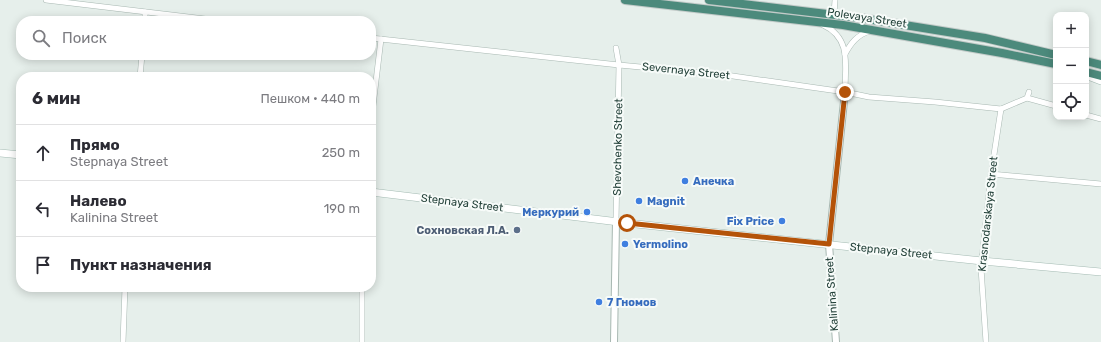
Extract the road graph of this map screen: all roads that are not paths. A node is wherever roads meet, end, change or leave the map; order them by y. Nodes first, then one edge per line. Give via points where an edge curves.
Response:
1 (46, 0) edge
2 (625, 0) edge
3 (709, 0) edge
4 (835, 0) edge
5 (145, 12) junction
6 (834, 14) junction
7 (145, 16) edge
8 (179, 16) edge
9 (812, 20) junction
10 (882, 30) junction
11 (376, 39) edge
12 (380, 39) junction
13 (616, 48) dead end
14 (845, 54) junction
15 (1053, 54) edge
16 (142, 60) edge
17 (1053, 63) edge
18 (1089, 63) edge
19 (619, 65) junction
20 (1101, 65) edge
21 (140, 72) edge
22 (1089, 74) edge
23 (1089, 75) edge
24 (376, 76) edge
25 (1101, 76) edge
26 (1101, 81) edge
27 (845, 92) junction
28 (1029, 92) dead end
29 (1027, 98) junction
30 (1053, 105) edge
31 (1001, 109) junction
32 (1089, 116) edge
33 (1101, 119) edge
34 (0, 153) edge
35 (16, 155) edge
36 (991, 174) junction
37 (1101, 184) edge
38 (376, 193) edge
39 (616, 221) junction
40 (829, 244) junction
41 (982, 262) junction
42 (1101, 272) edge
43 (125, 292) edge
44 (362, 292) edge
45 (123, 342) edge
46 (362, 342) edge
47 (614, 342) edge
48 (836, 342) edge
49 (986, 342) edge

1 - 5 street
2 - 9 highway, Polevaya Street
3 - 6 highway, Polevaya Street
4 - 6 street
5 - 7 street
5 - 8 street
6 - 15 highway, Polevaya Street via 985,38
9 - 10 highway, Polevaya Street
9 - 14 street, Kalinina Street via 839,35
10 - 14 street via 868,31 860,35 854,39
10 - 17 highway, Polevaya Street
11 - 12 street, Severnaya Street
12 - 19 street, Severnaya Street
12 - 24 street
13 - 19 street, Shevchenko Street
14 - 27 street, Kalinina Street
16 - 21 street
18 - 20 highway
19 - 27 street, Severnaya Street via 726,75
19 - 39 street, Shevchenko Street
22 - 25 highway
23 - 26 main road
27 - 31 street, Severnaya Street via 869,97
27 - 40 street, Kalinina Street
28 - 29 street
29 - 30 street
29 - 31 street
31 - 36 street, Krasnodarskaya Street
32 - 33 street
34 - 35 main road
36 - 37 street
36 - 41 street, Krasnodarskaya Street
38 - 39 main road, Stepnaya Street
39 - 40 main road, Stepnaya Street
39 - 47 street, Shevchenko Street
40 - 41 main road, Stepnaya Street
40 - 48 street, Kalinina Street
41 - 42 main road, Stepnaya Street
41 - 49 street, Krasnodarskaya Street via 980,268
43 - 45 street
44 - 46 street

